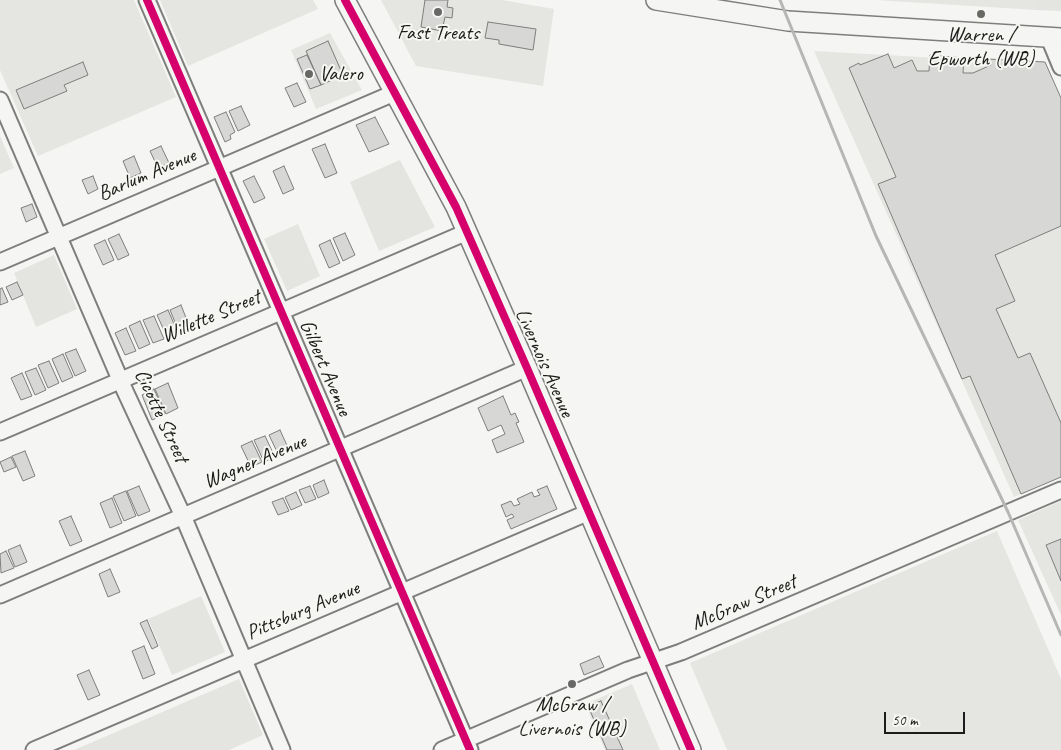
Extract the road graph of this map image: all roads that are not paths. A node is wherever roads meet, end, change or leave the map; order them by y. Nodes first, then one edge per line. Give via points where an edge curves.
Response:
1 (147, 0) edge
2 (345, 0) edge
3 (656, 0) edge
4 (1055, 38) edge
5 (1061, 67) edge
6 (394, 94) junction
7 (0, 100) edge
8 (218, 168) junction
9 (467, 232) junction
10 (59, 236) junction
11 (0, 262) edge
12 (281, 310) junction
13 (527, 368) junction
14 (120, 380) junction
15 (0, 432) edge
16 (341, 448) junction
17 (1061, 490) edge
18 (589, 512) junction
19 (183, 516) junction
20 (402, 592) junction
21 (0, 595) edge
22 (244, 660) junction
23 (654, 662) junction
24 (467, 745) edge
25 (34, 750) edge
26 (282, 750) edge
27 (442, 750) edge
28 (692, 750) edge

1 - 8 street, Gilbert Avenue
2 - 6 main road, Livernois Avenue
3 - 4 main road via 788,21
4 - 5 street
6 - 8 street, Barlum Avenue
6 - 9 main road, Livernois Avenue
7 - 10 street, Cicotte Street
8 - 10 street, Barlum Avenue
8 - 12 street, Gilbert Avenue
9 - 12 street, Willette Street
9 - 13 main road, Livernois Avenue
10 - 11 street, Barlum Avenue
10 - 14 street, Cicotte Street
12 - 14 street, Willette Street
12 - 16 street, Gilbert Avenue
13 - 16 street, Wagner Avenue
13 - 18 main road, Livernois Avenue
14 - 15 street, Willette Street
14 - 19 street, Cicotte Street
16 - 19 street, Wagner Avenue
16 - 20 street, Gilbert Avenue
17 - 23 street, McGraw Street
18 - 20 street, Pittsburg Avenue
18 - 23 main road, Livernois Avenue
19 - 21 street, Wagner Avenue
19 - 22 street, Cicotte Street
20 - 22 street, Pittsburg Avenue
20 - 24 street, Gilbert Avenue
22 - 25 street, Pittsburg Avenue
22 - 26 street, Cicotte Street
23 - 24 street, McGraw Street via 628,670
23 - 28 main road, Livernois Avenue
24 - 27 street, McGraw Street

